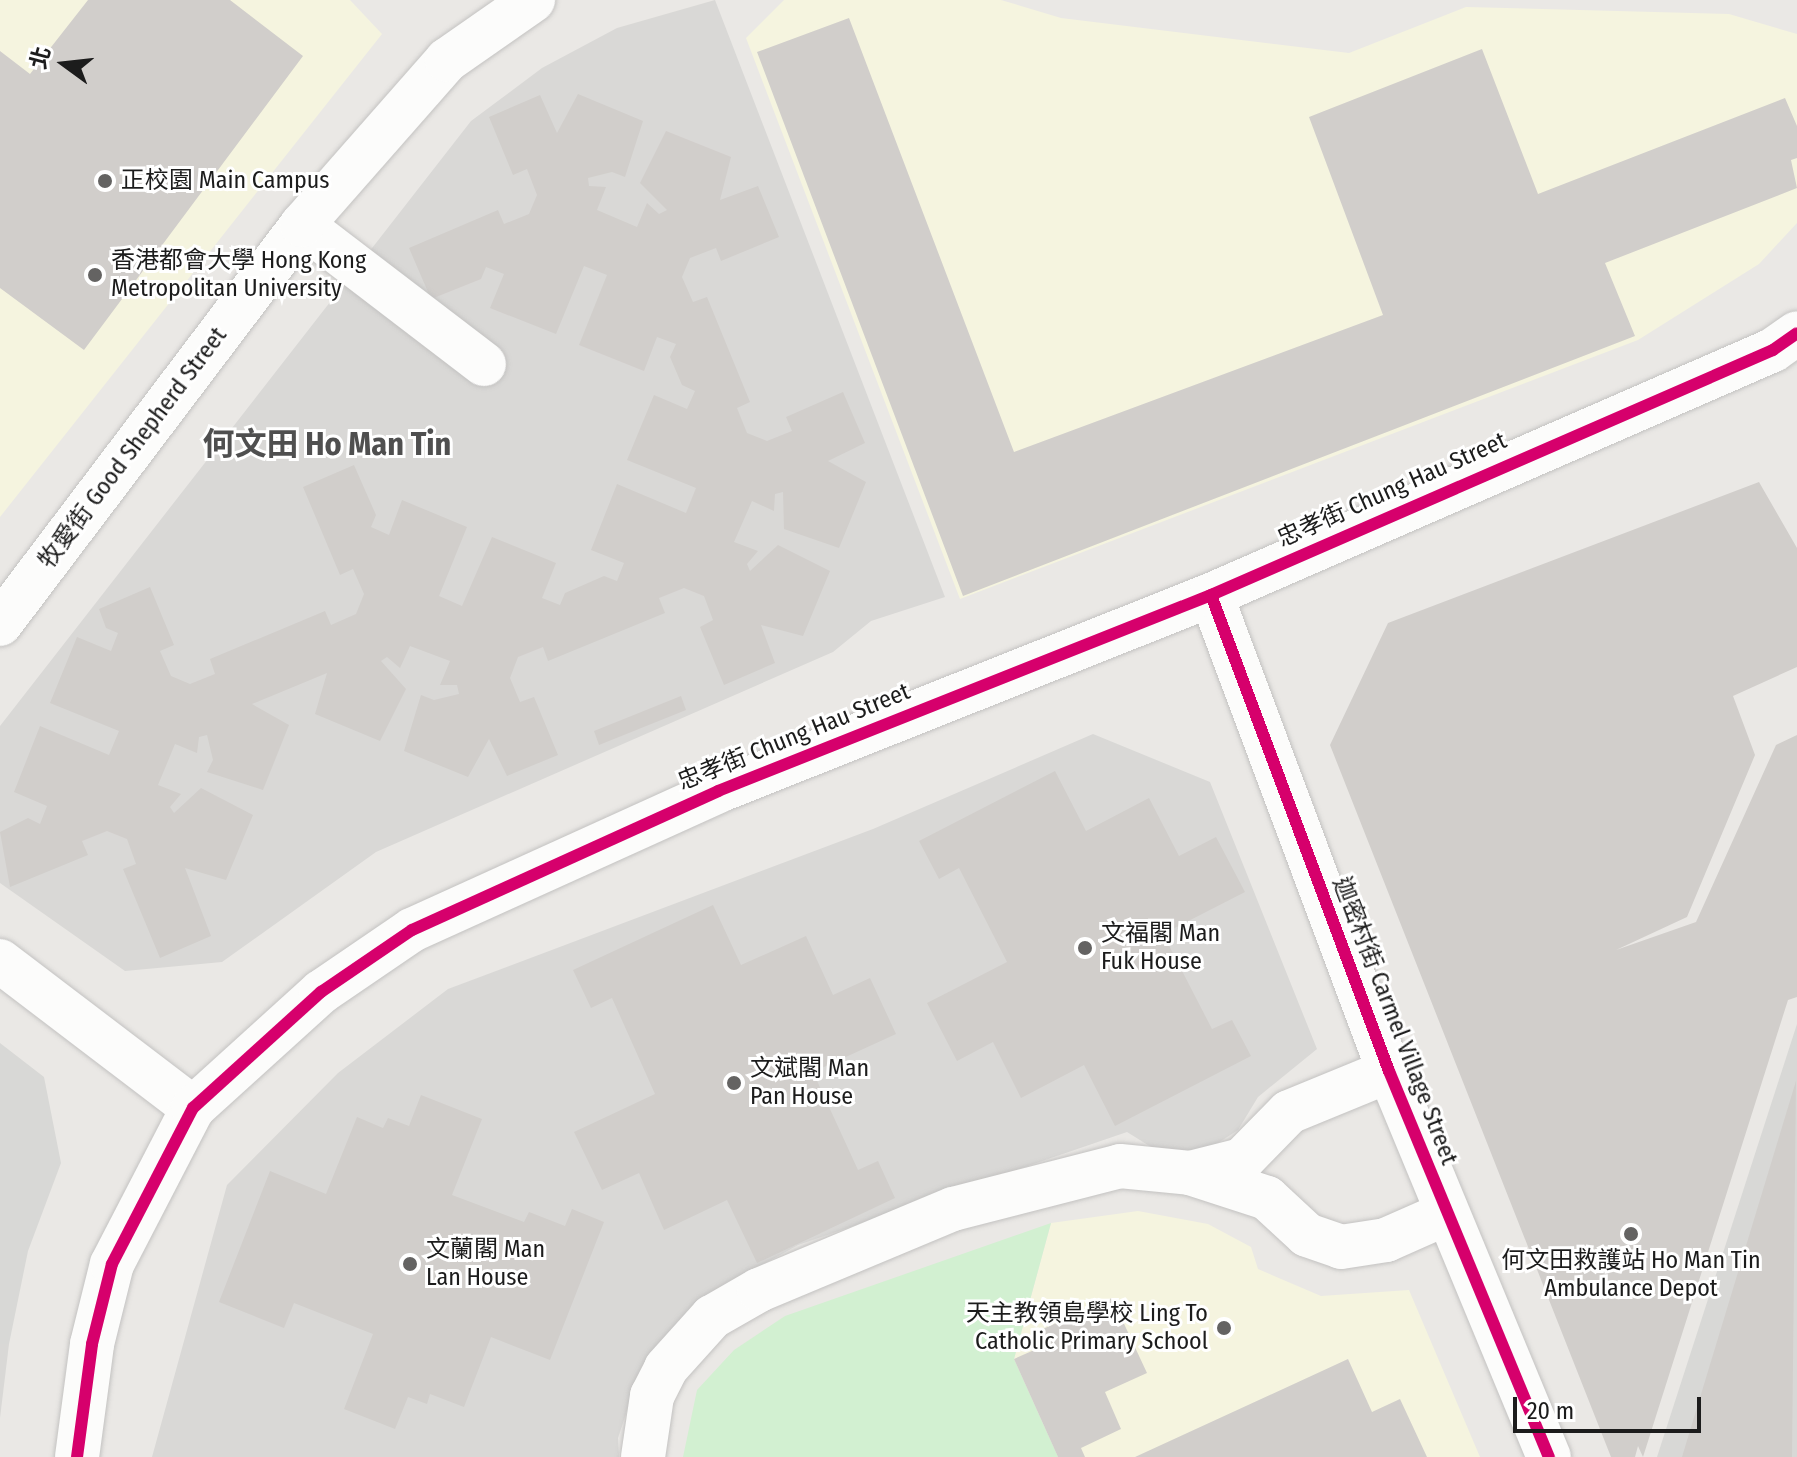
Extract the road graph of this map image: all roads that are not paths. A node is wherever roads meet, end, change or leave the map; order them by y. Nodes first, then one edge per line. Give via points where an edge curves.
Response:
1 (533, 0) edge
2 (302, 225) junction
3 (1797, 333) edge
4 (484, 364) dead end
5 (1211, 595) junction
6 (0, 624) edge
7 (0, 961) edge
8 (1389, 1071) junction
9 (193, 1108) junction
10 (1190, 1173) junction
11 (1445, 1214) junction
12 (77, 1457) edge
13 (643, 1457) edge
14 (1549, 1457) edge

1 - 2 street, 牧愛街 Good Shepherd Street via 447,60
2 - 4 street
2 - 6 street, 牧愛街 Good Shepherd Street
3 - 5 street, 忠孝街 Chung Hau Street via 1773,350
5 - 8 street, 迦密村街 Carmel Village Street
5 - 9 street, 忠孝街 Chung Hau Street via 510,880 412,930 321,992
7 - 9 street
8 - 10 street via 1289,1112 1242,1160
8 - 11 street, 迦密村街 Carmel Village Street
9 - 12 street, 忠孝街 Chung Hau Street via 112,1264 92,1344
10 - 11 street via 1267,1198 1307,1235 1341,1247 1386,1240
10 - 13 street via 1120,1166 953,1209 759,1290 712,1317 666,1368 652,1396
11 - 14 street, 迦密村街 Carmel Village Street

